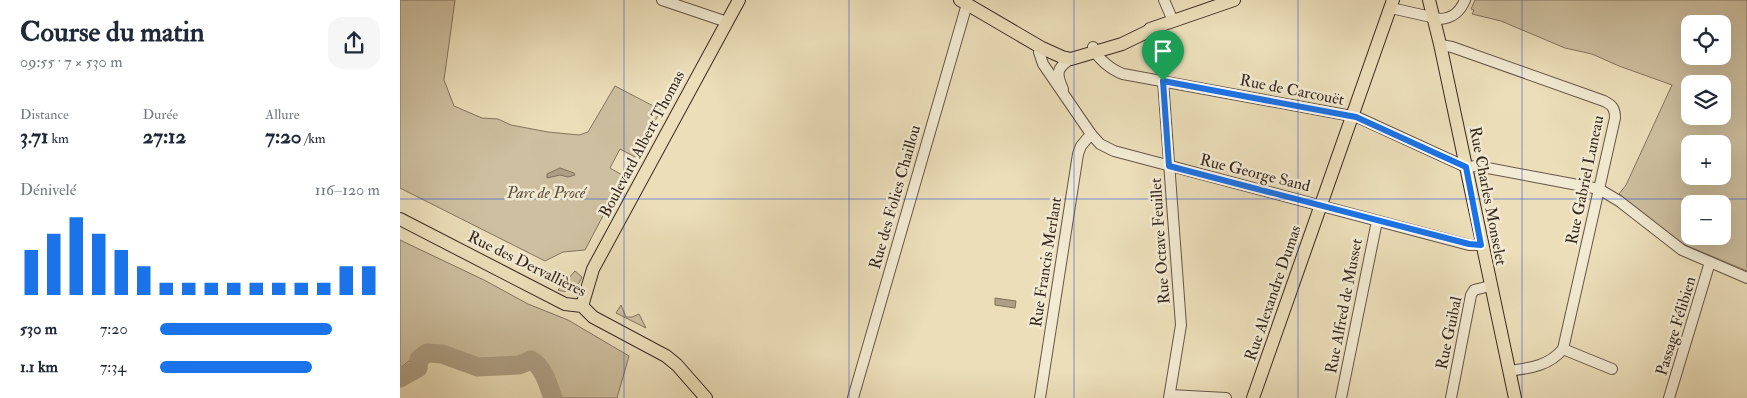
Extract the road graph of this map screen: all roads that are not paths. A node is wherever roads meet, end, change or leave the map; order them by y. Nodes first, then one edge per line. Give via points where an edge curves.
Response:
1 (662, 0) edge
2 (739, 0) edge
3 (1164, 0) edge
4 (1234, 0) edge
5 (1430, 0) edge
6 (1465, 0) edge
7 (964, 2) edge
8 (1392, 4) edge
9 (1434, 18) junction
10 (1173, 21) junction
11 (727, 22) junction
12 (1107, 45) junction
13 (1441, 45) junction
14 (1042, 48) junction
15 (1092, 51) junction
16 (1065, 60) junction
17 (1107, 64) junction
18 (1163, 81) junction
19 (1070, 103) junction
20 (1352, 117) junction
21 (1091, 134) junction
22 (1169, 166) junction
23 (1466, 167) junction
24 (1599, 189) junction
25 (1320, 205) junction
26 (400, 219) edge
27 (1377, 221) junction
28 (1481, 245) junction
29 (1710, 262) junction
30 (1747, 278) edge
31 (1490, 286) junction
32 (582, 306) junction
33 (1563, 349) junction
34 (1612, 370) dead end
35 (1509, 371) junction
36 (1170, 396) edge
37 (706, 398) edge
38 (852, 398) edge
39 (1040, 398) edge
40 (1226, 398) edge
41 (1253, 398) edge
42 (1341, 398) edge
43 (1451, 398) edge
44 (1514, 398) edge
45 (1669, 398) edge

1 - 11 street
2 - 11 main road, Boulevard Albert Thomas
3 - 10 street
4 - 10 main road
5 - 9 main road, Rue Charles Monselet
6 - 9 street via 1452,17
7 - 14 main road
7 - 38 street, Rue des Folies Chaillou
8 - 9 street
8 - 20 main road, Rue Alexandre Dumas
9 - 13 main road, Rue Charles Monselet
10 - 12 main road
11 - 32 main road, Boulevard Albert Thomas via 593,269
12 - 15 main road
12 - 17 street
13 - 23 main road, Rue Charles Monselet
13 - 24 street, Rue Gabriel Luneau via 1452,46 1612,106 1615,118
14 - 16 main road
14 - 19 street, Rue George Sand via 1039,52 1042,64
15 - 16 main road
15 - 17 street, Rue de Carcouët
16 - 19 street, Rue George Sand via 1059,69 1059,80
17 - 18 street, Rue de Carcouët via 1123,74
18 - 20 street, Rue de Carcouët
18 - 22 street, Rue Octave Feuillet
19 - 21 street, Rue George Sand
20 - 23 street, Rue de Carcouët
20 - 25 main road, Rue Alexandre Dumas
21 - 22 street, Rue George Sand via 1100,144 1114,151
21 - 39 street, Rue Francis Merlant via 1078,154
22 - 25 street, Rue George Sand
22 - 36 street, Rue Octave Feuillet via 1181,325
23 - 24 street via 1477,166
23 - 28 main road, Rue Charles Monselet
24 - 29 street via 1682,250
24 - 33 street, Rue Gabriel Luneau
25 - 27 street, Rue George Sand
25 - 41 main road, Rue Alexandre Dumas
26 - 32 main road, Rue des Dervallières via 565,304
27 - 28 street, Rue George Sand
27 - 42 street, Rue Alfred de Musset
28 - 31 main road, Rue Charles Monselet
29 - 30 street
29 - 45 street, Passage Félibien
31 - 35 main road, Rue Charles Monselet
31 - 43 street, Rue Guibal via 1474,290 1471,295
32 - 37 main road, Rue des Dervallières via 593,317 666,356
33 - 34 street
33 - 35 street via 1548,363
35 - 44 main road, Rue Charles Monselet
36 - 40 street

